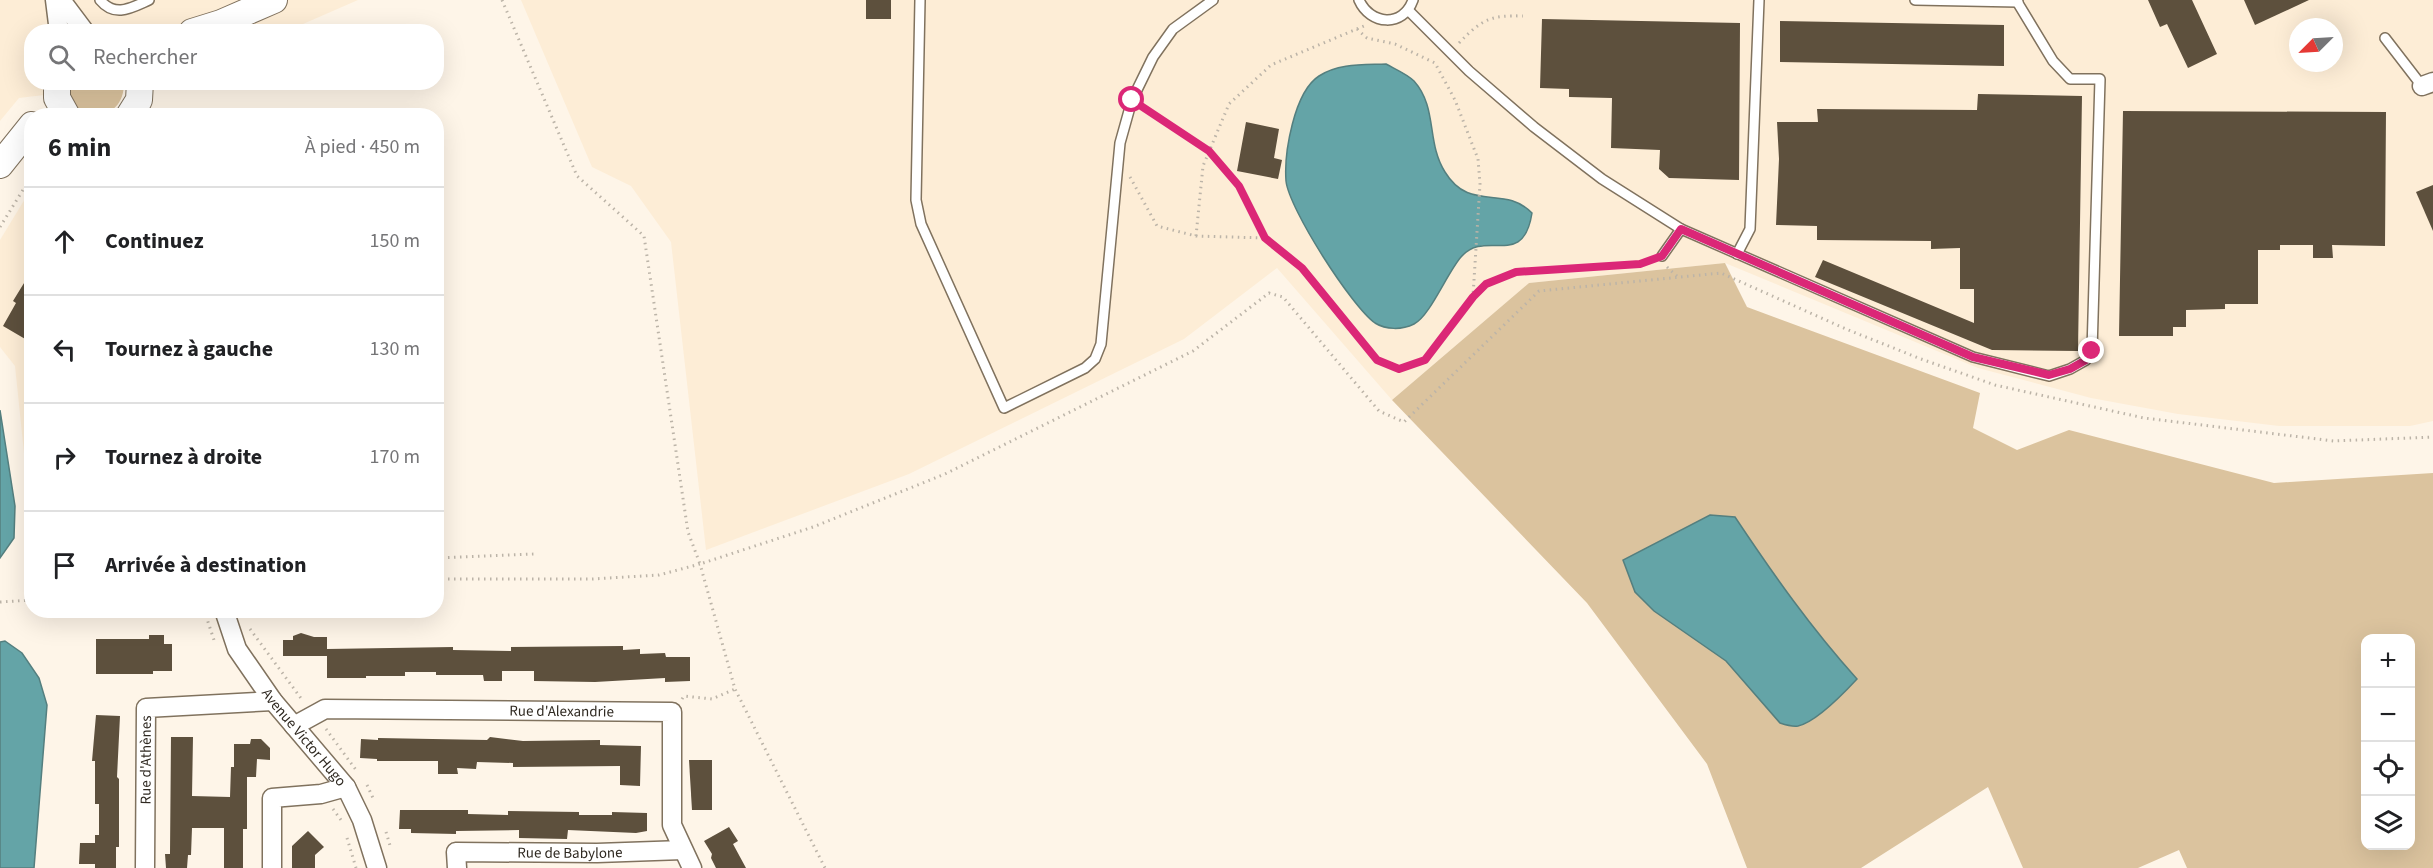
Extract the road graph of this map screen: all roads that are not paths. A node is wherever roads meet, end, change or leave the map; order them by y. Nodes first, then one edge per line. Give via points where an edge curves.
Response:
1 (55, 0) edge
2 (61, 0) edge
3 (100, 0) edge
4 (274, 0) edge
5 (920, 0) edge
6 (1213, 0) edge
7 (1359, 0) edge
8 (1413, 0) edge
9 (1759, 0) edge
10 (1915, 0) edge
11 (146, 1) edge
12 (2017, 1) edge
13 (128, 4) edge
14 (1408, 10) junction
15 (58, 24) edge
16 (79, 24) edge
17 (221, 24) edge
18 (2385, 38) dead end
19 (2428, 84) edge
20 (140, 90) edge
21 (135, 108) edge
22 (24, 135) edge
23 (24, 152) edge
24 (0, 166) edge
25 (1681, 229) junction
26 (1737, 254) junction
27 (1662, 256) road end
28 (227, 618) edge
29 (273, 701) junction
30 (294, 726) junction
31 (346, 787) junction
32 (683, 850) junction
33 (457, 860) edge
34 (600, 861) edge
35 (145, 868) edge
36 (272, 868) edge
37 (377, 868) edge
38 (692, 868) edge

1 - 15 street
2 - 16 street
3 - 13 lane via 113,11 122,11
4 - 17 main road
5 - 6 lane via 916,201 921,224 1004,408 1085,368 1095,359 1101,344 1120,144 1132,100 1153,57 1173,29
7 - 14 lane via 1379,20 1395,19
8 - 14 lane
9 - 26 lane via 1750,229
10 - 12 lane
11 - 13 lane
12 - 26 lane via 2053,61 2070,79 2100,79 2092,351 2086,360 2049,375 1973,357
14 - 25 lane via 1534,127
18 - 19 lane
20 - 21 main road
22 - 24 main road
23 - 24 main road
25 - 26 lane
25 - 27 lane
28 - 29 street, Avenue Victor Hugo via 237,649
29 - 30 street, Avenue Victor Hugo
29 - 35 street, Rue d'Athènes via 146,708
30 - 31 street, Avenue Victor Hugo
30 - 32 street, Rue d'Alexandrie via 326,709 672,712 672,825
31 - 36 street via 321,794 272,798
31 - 37 street, Avenue Victor Hugo via 362,820
32 - 34 street, Rue de Babylone
32 - 38 street
33 - 34 street, Rue de Babylone

